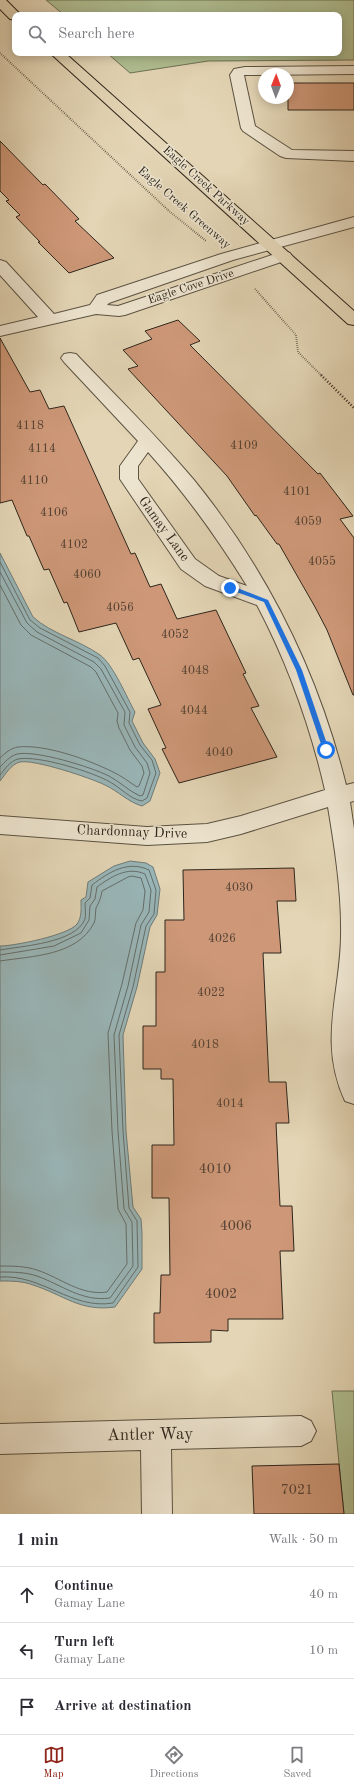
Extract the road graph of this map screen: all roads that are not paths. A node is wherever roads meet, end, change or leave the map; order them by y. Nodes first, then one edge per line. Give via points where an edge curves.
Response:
1 (0, 2) edge
2 (12, 13) edge
3 (60, 56) edge
4 (354, 70) edge
5 (354, 156) edge
6 (354, 222) edge
7 (278, 251) junction
8 (0, 265) edge
9 (96, 309) junction
10 (50, 320) junction
11 (354, 320) edge
12 (0, 330) edge
13 (70, 358) dead end
14 (147, 441) junction
15 (266, 601) junction
16 (346, 794) edge
17 (0, 825) edge
18 (354, 1093) edge
19 (301, 1431) dead end
20 (156, 1434) junction
21 (0, 1439) edge
22 (157, 1514) edge

1 - 2 main road
3 - 7 main road, Eagle Creek Parkway
4 - 5 street via 245,71 239,72 238,75 248,128 291,155
6 - 7 street
7 - 9 street, Eagle Cove Drive via 240,271 119,311
7 - 9 street, Eagle Cove Drive via 227,257 103,299
7 - 11 main road, Eagle Creek Parkway
8 - 10 street
9 - 10 street, Eagle Cove Drive
10 - 12 street, Eagle Cove Drive
13 - 14 street
14 - 15 street via 186,484 223,531
14 - 15 street, Gamay Lane via 129,466 129,479 181,556 212,581
15 - 16 street via 299,670
16 - 17 street, Chardonnay Drive via 207,833 148,836
16 - 18 street via 346,858 353,918 352,953 343,1033 346,1062
19 - 20 street, Antler Way
20 - 21 street, Antler Way
20 - 22 street

